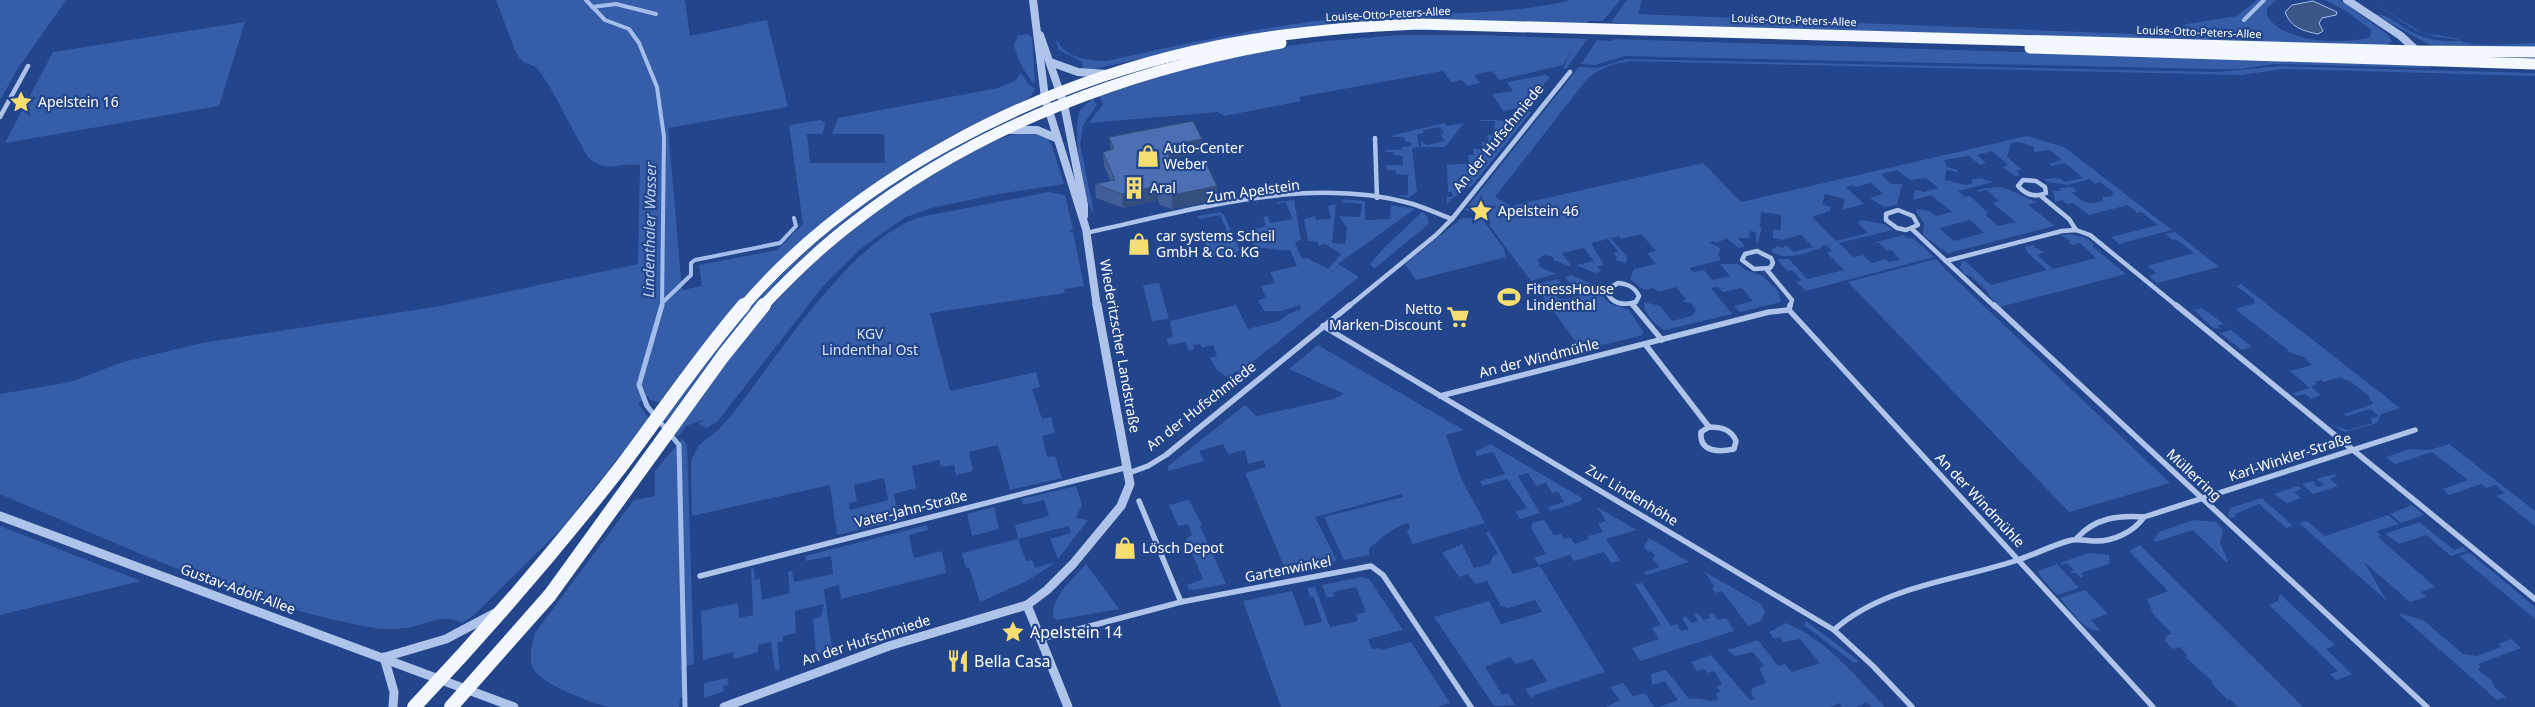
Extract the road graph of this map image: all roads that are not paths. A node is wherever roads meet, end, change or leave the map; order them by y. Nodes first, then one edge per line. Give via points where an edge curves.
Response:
1 (1032, 0) edge
2 (2347, 0) edge
3 (1038, 28) junction
4 (1593, 31) junction
5 (1607, 31) junction
6 (2417, 51) junction
7 (2535, 52) edge
8 (1050, 62) junction
9 (2427, 62) junction
10 (2535, 64) edge
11 (28, 66) dead end
12 (1570, 72) dead end
13 (1116, 74) junction
14 (1060, 93) junction
15 (1046, 104) junction
16 (1064, 104) junction
17 (0, 118) edge
18 (1000, 132) junction
19 (1056, 138) junction
20 (1375, 138) dead end
21 (2041, 196) junction
22 (1377, 198) junction
23 (1452, 219) junction
24 (1085, 228) junction
25 (1912, 230) junction
26 (2076, 230) junction
27 (1946, 261) junction
28 (1766, 270) junction
29 (1632, 304) junction
30 (1789, 310) junction
31 (1323, 326) junction
32 (1662, 340) junction
33 (1645, 344) junction
34 (1440, 396) junction
35 (1709, 427) junction
36 (2414, 430) dead end
37 (2354, 450) junction
38 (1129, 470) junction
39 (2201, 499) junction
40 (1138, 501) dead end
41 (0, 516) edge
42 (2144, 517) junction
43 (2077, 538) junction
44 (2018, 560) junction
45 (700, 576) dead end
46 (2535, 599) edge
47 (1181, 602) junction
48 (1027, 605) junction
49 (503, 609) junction
50 (1834, 630) junction
51 (1041, 638) junction
52 (384, 657) junction
53 (440, 679) junction
54 (467, 689) junction
55 (393, 707) edge
56 (414, 707) edge
57 (451, 707) edge
58 (514, 707) edge
59 (724, 707) edge
60 (1068, 707) edge
61 (1472, 707) edge
62 (1912, 707) edge
63 (2153, 707) edge
64 (2427, 707) edge

1 - 3 street, Wiederitzscher Landstraße
2 - 6 street via 2401,36
3 - 8 street, Wiederitzscher Landstraße
3 - 15 street, Wiederitzscher Landstraße
4 - 5 main road, Louise-Otto-Peters-Allee
4 - 13 main road, Louise-Otto-Peters-Allee via 1418,24 1336,28 1231,43
4 - 16 main road, Louise-Otto-Peters-Allee via 1420,32 1294,42 1172,69
5 - 6 main road, Louise-Otto-Peters-Allee
5 - 9 main road, Louise-Otto-Peters-Allee
6 - 7 main road, Louise-Otto-Peters-Allee
6 - 9 street
8 - 13 street via 1078,72
8 - 14 street, Wiederitzscher Landstraße
9 - 10 main road, Louise-Otto-Peters-Allee
11 - 17 street
12 - 23 street, An der Hufschmiede
13 - 14 main road, Louise-Otto-Peters-Allee
14 - 15 main road, Louise-Otto-Peters-Allee
14 - 16 street, Wiederitzscher Landstraße
15 - 16 main road, Louise-Otto-Peters-Allee
15 - 18 main road
15 - 19 street, Wiederitzscher Landstraße
15 - 49 main road via 965,134 922,159 827,226 794,255 746,303 562,540
16 - 24 street, Wiederitzscher Landstraße via 1072,158 1084,205
18 - 19 street via 1037,130
18 - 54 main road via 875,205 834,237 762,307 548,597
19 - 24 street, Wiederitzscher Landstraße
20 - 22 street
21 - 21 street via 2047,190 2040,183 2027,180 2018,183 2027,194
21 - 26 street via 2069,219
22 - 23 street, Zum Apelstein via 1419,204
22 - 24 street, Zum Apelstein via 1316,194 1269,197
23 - 31 street, An der Hufschmiede
24 - 38 street, Wiederitzscher Landstraße via 1093,286
25 - 25 street, Müllerring via 1918,222 1913,216 1898,210 1886,214 1886,220 1892,226
25 - 27 street, Müllerring
26 - 27 street
26 - 37 street via 2094,238
27 - 39 street, Müllerring
28 - 28 street, An der Windmühle via 1773,263 1766,254 1752,251 1742,256 1747,266
28 - 30 street, An der Windmühle via 1792,300
29 - 29 street via 1639,296 1632,287 1618,284 1607,290 1612,300
29 - 32 street
30 - 32 street, An der Windmühle via 1769,312
30 - 44 street, An der Windmühle
31 - 34 street, Zur Lindenhöhe
31 - 38 street, An der Hufschmiede via 1158,460 1145,468
32 - 33 street, An der Windmühle
33 - 34 street, An der Windmühle
33 - 35 street
34 - 50 street, Zur Lindenhöhe
35 - 35 street via 1701,432 1704,444 1719,452 1734,448 1736,441 1731,432
36 - 37 street, Karl-Winkler-Straße
37 - 39 street, Karl-Winkler-Straße
37 - 46 street
38 - 45 street, Vater-Jahn-Straße
38 - 48 street, An der Hufschmiede via 1131,483 1128,494 1112,518 1047,593
39 - 42 street, Karl-Winkler-Straße
39 - 64 street, Müllerring
40 - 47 street
41 - 52 street, Gustav-Adolf-Allee via 237,606
42 - 43 street, Karl-Winkler-Straße via 2121,515 2104,520 2084,528
42 - 43 street, Karl-Winkler-Straße via 2134,529 2097,542
43 - 44 street, Karl-Winkler-Straße
44 - 50 street, Karl-Winkler-Straße via 1873,604 1848,617
44 - 63 street, An der Windmühle
47 - 51 street, Gartenwinkel
47 - 61 street, Gartenwinkel via 1366,566 1376,568
48 - 51 street
48 - 59 street, An der Hufschmiede via 882,648
49 - 52 street via 446,639
49 - 53 main road
50 - 62 street, Zur Lindenhöhe
51 - 60 street
52 - 53 street, Gustav-Adolf-Allee
52 - 55 street via 394,692
53 - 54 street, Gustav-Adolf-Allee
53 - 56 main road
54 - 57 main road
54 - 58 street

